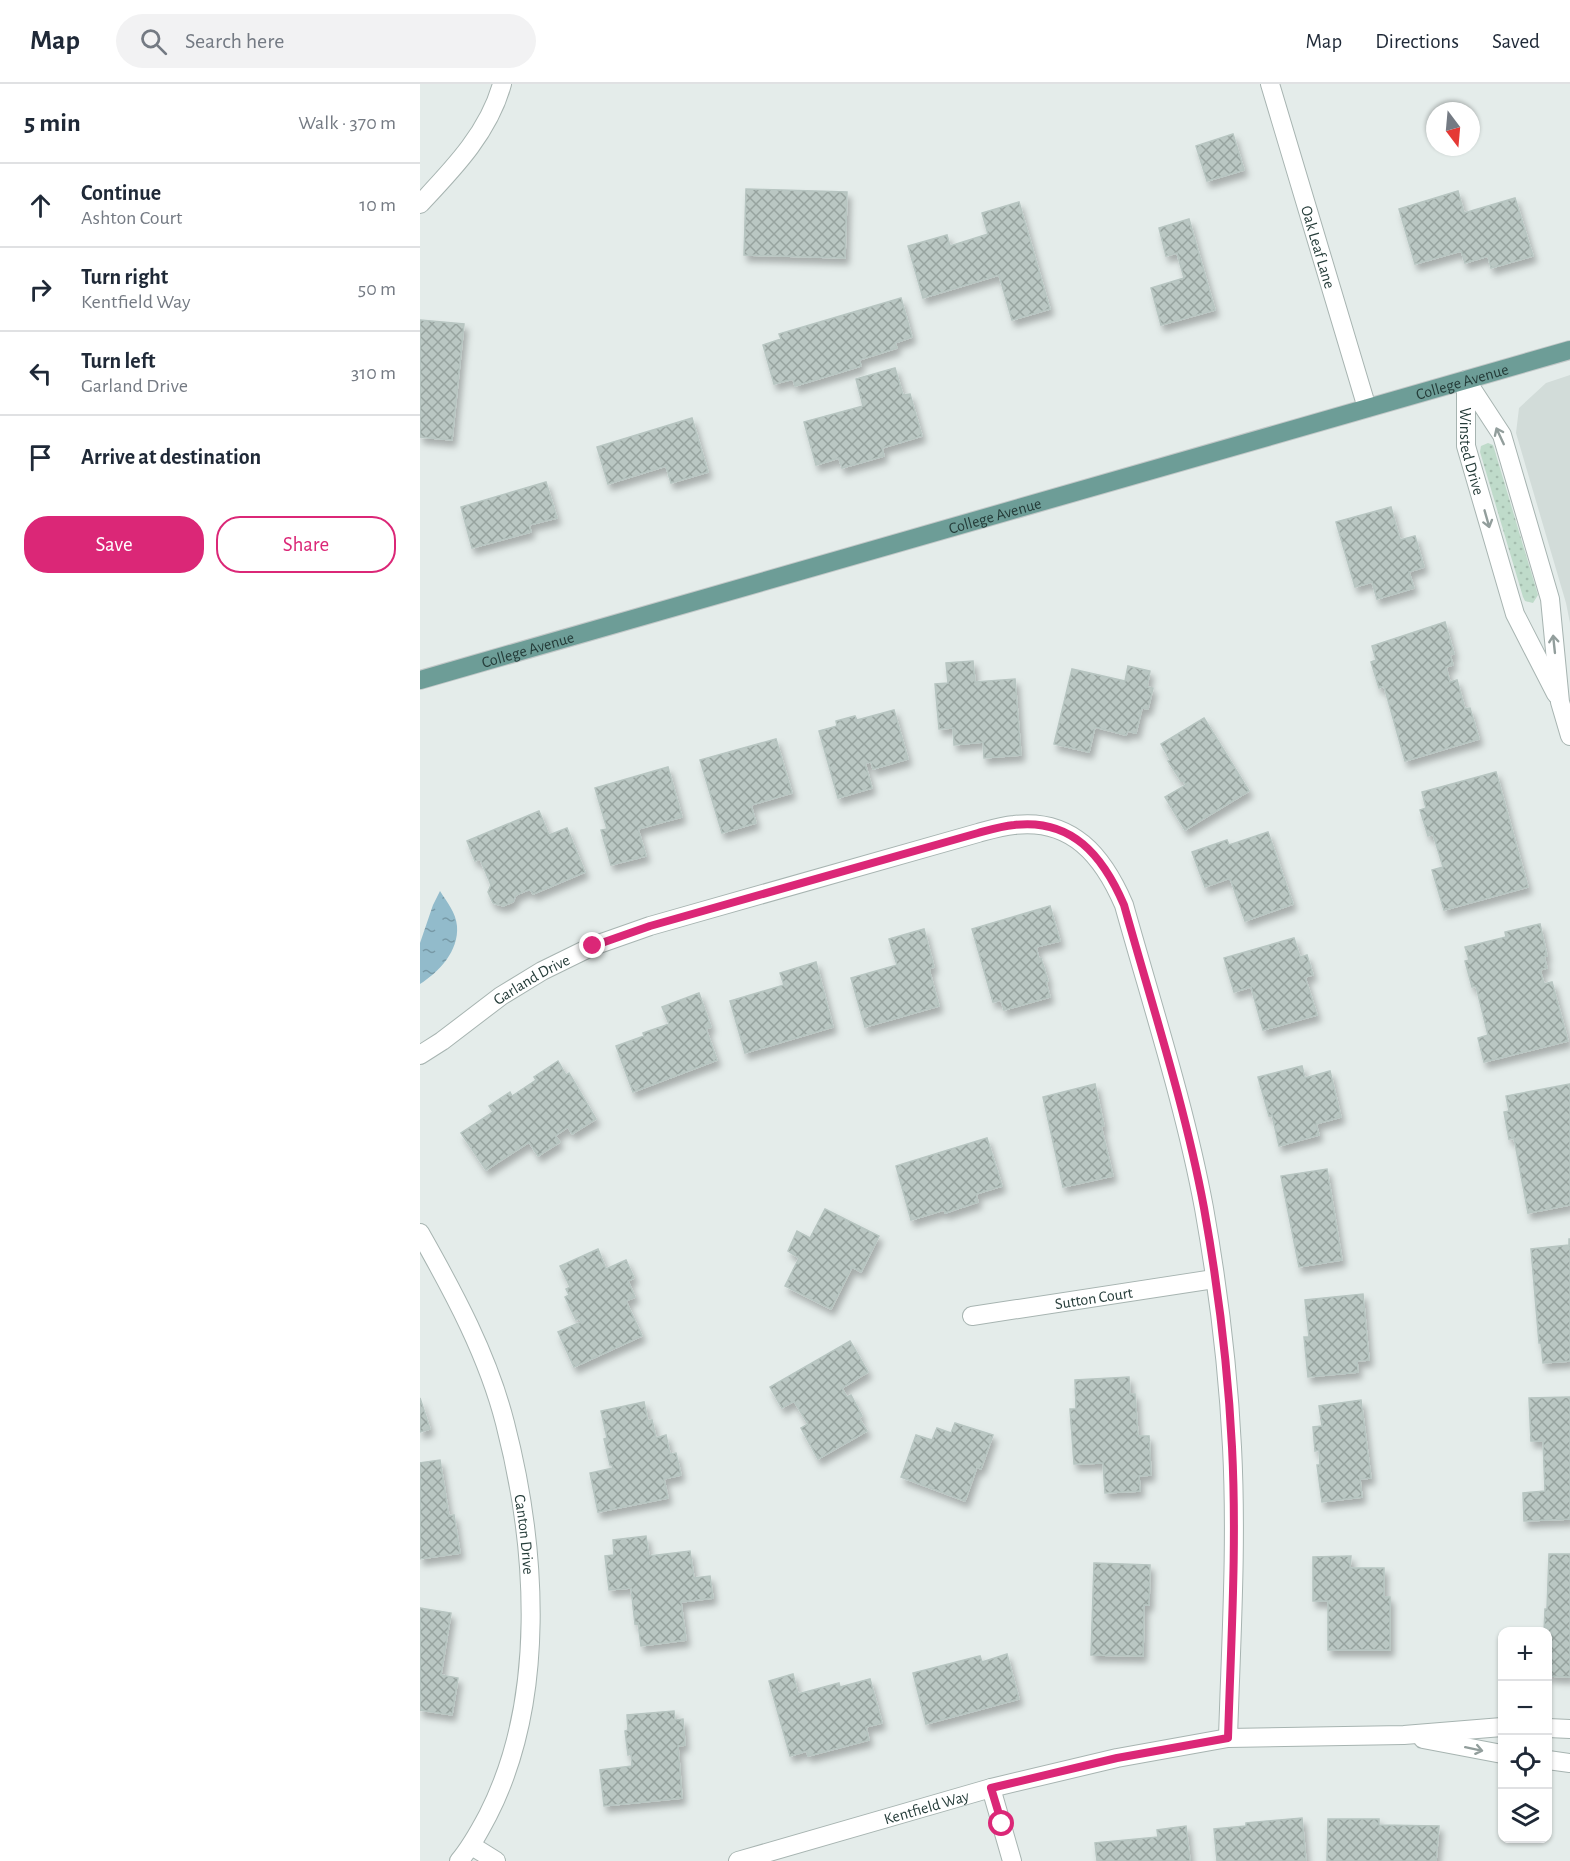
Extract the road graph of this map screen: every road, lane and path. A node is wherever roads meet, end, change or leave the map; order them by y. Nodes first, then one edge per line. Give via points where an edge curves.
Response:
1 (502, 84) edge
2 (1270, 84) edge
3 (420, 204) edge
4 (1570, 350) edge
5 (1466, 380) junction
6 (1367, 408) junction
7 (420, 680) edge
8 (1560, 702) junction
9 (1570, 736) edge
10 (420, 1055) edge
11 (420, 1233) edge
12 (1215, 1278) junction
13 (972, 1316) dead end
14 (1498, 1727) edge
15 (1552, 1728) edge
16 (1570, 1729) edge
17 (1404, 1735) junction
18 (1228, 1738) junction
19 (1498, 1753) edge
20 (1552, 1761) edge
21 (1570, 1763) edge
22 (991, 1788) junction
23 (472, 1846) junction
24 (459, 1861) edge
25 (496, 1861) edge
26 (738, 1861) edge
27 (1012, 1861) edge

1 - 3 street via 497,104 462,158
2 - 6 street, Oak Leaf Lane
4 - 5 main road, College Avenue
5 - 6 main road, College Avenue
5 -> 8 street, Winsted Drive via 1466,446 1515,614
8 -> 5 street, Winsted Drive via 1550,599 1502,435
6 - 7 main road, College Avenue
8 - 9 street, Winsted Drive
10 - 12 street, Garland Drive via 501,996 593,946 650,926 978,833 1015,825 1054,827 1074,836 1094,854 1112,878 1124,905 1192,1148
11 - 23 street, Canton Drive via 452,1289 505,1422 519,1490 527,1559 530,1614 523,1710 515,1749
12 - 13 street, Sutton Court
12 - 18 street, Garland Drive via 1232,1448
14 - 17 street, Kentfield Way
15 - 16 street
17 - 18 street, Kentfield Way
17 -> 19 street, Kentfield Way
18 - 22 street, Kentfield Way via 1117,1758
20 - 21 street
22 - 26 street, Kentfield Way
22 - 27 street
23 - 24 street
23 - 25 street

